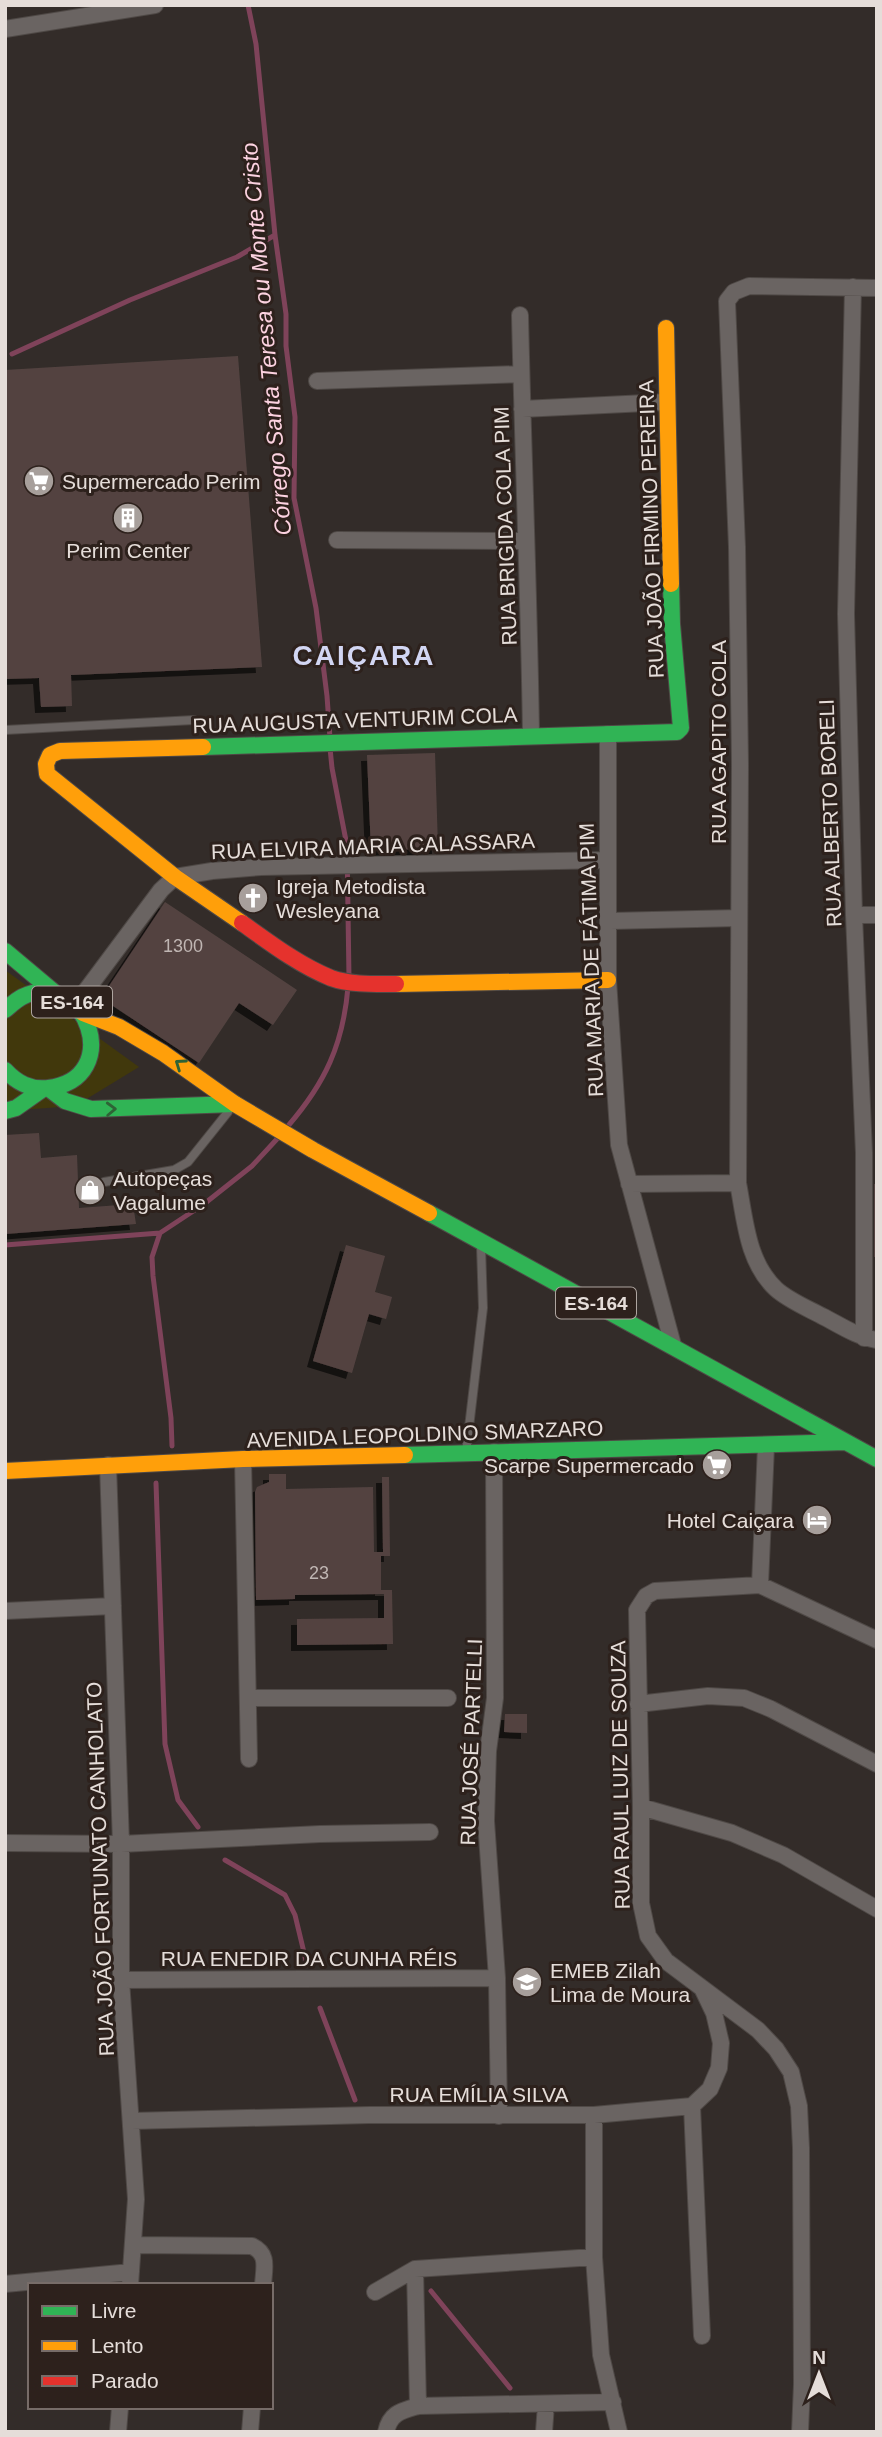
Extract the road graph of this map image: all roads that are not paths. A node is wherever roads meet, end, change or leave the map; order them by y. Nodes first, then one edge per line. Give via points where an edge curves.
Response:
1 (155, 5) edge
2 (5, 29) edge
3 (853, 287) junction
4 (877, 288) edge
5 (520, 315) dead end
6 (666, 328) dead end
7 (522, 374) junction
8 (317, 381) dead end
9 (667, 402) junction
10 (522, 409) junction
11 (337, 540) dead end
12 (525, 541) junction
13 (194, 720) dead end
14 (681, 728) joint
15 (5, 730) edge
16 (608, 734) junction
17 (531, 735) junction
18 (608, 860) junction
19 (174, 877) junction
20 (854, 915) junction
21 (877, 915) edge
22 (739, 918) junction
23 (610, 921) junction
24 (5, 951) edge
25 (608, 980) junction
26 (55, 993) junction
27 (80, 1009) junction
28 (5, 1010) edge
29 (5, 1070) edge
30 (45, 1089) junction
31 (235, 1104) junction
32 (5, 1111) edge
33 (104, 1182) dead end
34 (738, 1183) junction
35 (629, 1184) junction
36 (480, 1240) junction
37 (870, 1339) edge
38 (673, 1345) junction
39 (846, 1442) junction
40 (766, 1446) junction
41 (494, 1452) junction
42 (466, 1453) junction
43 (243, 1459) junction
44 (877, 1459) edge
45 (108, 1465) junction
46 (5, 1471) edge
47 (760, 1585) junction
48 (113, 1606) junction
49 (5, 1611) edge
50 (877, 1640) edge
51 (248, 1698) junction
52 (448, 1698) dead end
53 (638, 1704) junction
54 (249, 1759) dead end
55 (877, 1764) edge
56 (641, 1807) junction
57 (430, 1832) dead end
58 (5, 1843) edge
59 (121, 1843) junction
60 (877, 1909) edge
61 (497, 1978) junction
62 (121, 1980) junction
63 (700, 1985) junction
64 (692, 2106) junction
65 (594, 2115) junction
66 (499, 2116) junction
67 (131, 2121) junction
68 (133, 2245) junction
69 (594, 2257) junction
70 (415, 2269) junction
71 (131, 2279) edge
72 (28, 2283) edge
73 (30, 2283) edge
74 (263, 2283) edge
75 (5, 2284) edge
76 (375, 2292) dead end
77 (702, 2336) dead end
78 (613, 2402) junction
79 (546, 2404) junction
80 (418, 2406) junction
81 (120, 2409) edge
82 (252, 2409) edge
83 (118, 2432) edge
84 (250, 2432) edge
85 (386, 2432) edge
86 (544, 2432) edge
87 (619, 2432) edge
88 (800, 2432) edge

1 - 2 street
3 - 4 street
3 - 20 street, RUA ALBERTO BORELI via 846,614
3 - 22 street, RUA AGAPITO COLA via 749,286 727,301 737,561
5 - 7 street, RUA BRIGIDA COLA PIM
6 - 9 main road, RUA JOÃO FIRMINO PEREIRA
7 - 8 street
7 - 10 street, RUA BRIGIDA COLA PIM
9 - 10 street
9 - 14 main road, RUA JOÃO FIRMINO PEREIRA via 672,624
10 - 12 street, RUA BRIGIDA COLA PIM
11 - 12 street
12 - 17 street, RUA BRIGIDA COLA PIM
13 - 15 lane
14 - 16 main road, RUA AUGUSTA VENTURIM COLA via 670,734
16 - 17 main road, RUA AUGUSTA VENTURIM COLA
16 - 18 street, RUA MARIA DE FÁTIMA PIM
17 - 19 main road, RUA AUGUSTA VENTURIM COLA via 60,751 50,755 47,774
18 - 19 street, RUA ELVIRA MARIA CALASSARA via 357,865 212,871
18 - 23 street, RUA MARIA DE FÁTIMA PIM
19 - 25 main road via 294,958 340,980
19 - 27 street
20 - 21 street
20 - 37 street, RUA ALBERTO BORELI
22 - 23 street
22 - 34 street, RUA AGAPITO COLA
23 - 25 street, RUA MARIA DE FÁTIMA PIM
24 - 26 main road, ES-164
25 - 35 street, RUA MARIA DE FÁTIMA PIM via 619,1145
26 - 27 main road, ES-164
26 - 28 main road, ES-164 via 32,993
27 - 30 main road, ES-164 via 92,1035 89,1058 75,1077
31 -> 27 main road, ES-164 via 163,1053
29 - 30 main road via 20,1083
30 -> 31 main road via 91,1109
30 - 32 main road
31 - 33 lane via 188,1161 174,1170
31 - 36 main road, ES-164
34 - 35 street
34 - 37 street, RUA AGAPITO COLA via 748,1239 761,1272 777,1290
35 - 38 street, RUA MARIA DE FÁTIMA PIM
36 - 38 main road, ES-164
36 - 42 lane via 484,1308
38 - 39 main road, ES-164
39 - 40 main road, AVENIDA LEOPOLDINO SMARZARO
39 - 44 main road, ES-164
40 - 41 main road, AVENIDA LEOPOLDINO SMARZARO
40 - 47 street
41 - 42 main road, AVENIDA LEOPOLDINO SMARZARO
41 - 61 street, RUA JOSÉ PARTELLI via 495,1698 486,1821
42 - 43 main road, AVENIDA LEOPOLDINO SMARZARO
43 - 45 main road, AVENIDA LEOPOLDINO SMARZARO
43 - 51 street
45 - 46 main road, AVENIDA LEOPOLDINO SMARZARO
45 - 48 street, RUA JOÃO FORTUNATO CANHOLATO
47 - 50 street
47 - 53 street, RUA RAUL LUIZ DE SOUZA via 656,1591 646,1596 637,1610
48 - 49 street
48 - 59 street, RUA JOÃO FORTUNATO CANHOLATO
51 - 52 street
51 - 54 street
53 - 55 street via 708,1696 744,1698
53 - 56 street, RUA RAUL LUIZ DE SOUZA
56 - 60 street via 732,1833 783,1855
56 - 63 street, RUA RAUL LUIZ DE SOUZA via 641,1903 648,1936 666,1961
57 - 59 street
58 - 59 street
59 - 62 street, RUA JOÃO FORTUNATO CANHOLATO
61 - 62 street, RUA ENEDIR DA CUNHA RÉIS
61 - 66 street, RUA JOSÉ PARTELLI
62 - 67 street, RUA JOÃO FORTUNATO CANHOLATO
63 - 64 street via 714,2013 721,2043 719,2068 710,2088
63 - 88 street, RUA RAUL LUIZ DE SOUZA via 776,2049 791,2073 799,2106
64 - 65 street, RUA EMÍLIA SILVA
64 - 77 street
65 - 66 street, RUA EMÍLIA SILVA
65 - 69 street
66 - 67 street, RUA EMÍLIA SILVA
67 - 68 street, RUA JOÃO FORTUNATO CANHOLATO via 136,2199
68 - 71 street, RUA JOÃO FORTUNATO CANHOLATO
68 - 74 street via 252,2246 265,2257
69 - 70 street
69 - 78 street via 601,2356
70 - 76 street
70 - 80 street
71 - 73 street
72 - 75 street
78 - 79 street
78 - 87 street
79 - 80 street
79 - 86 street
80 - 85 street via 397,2412
81 - 83 street
82 - 84 street

